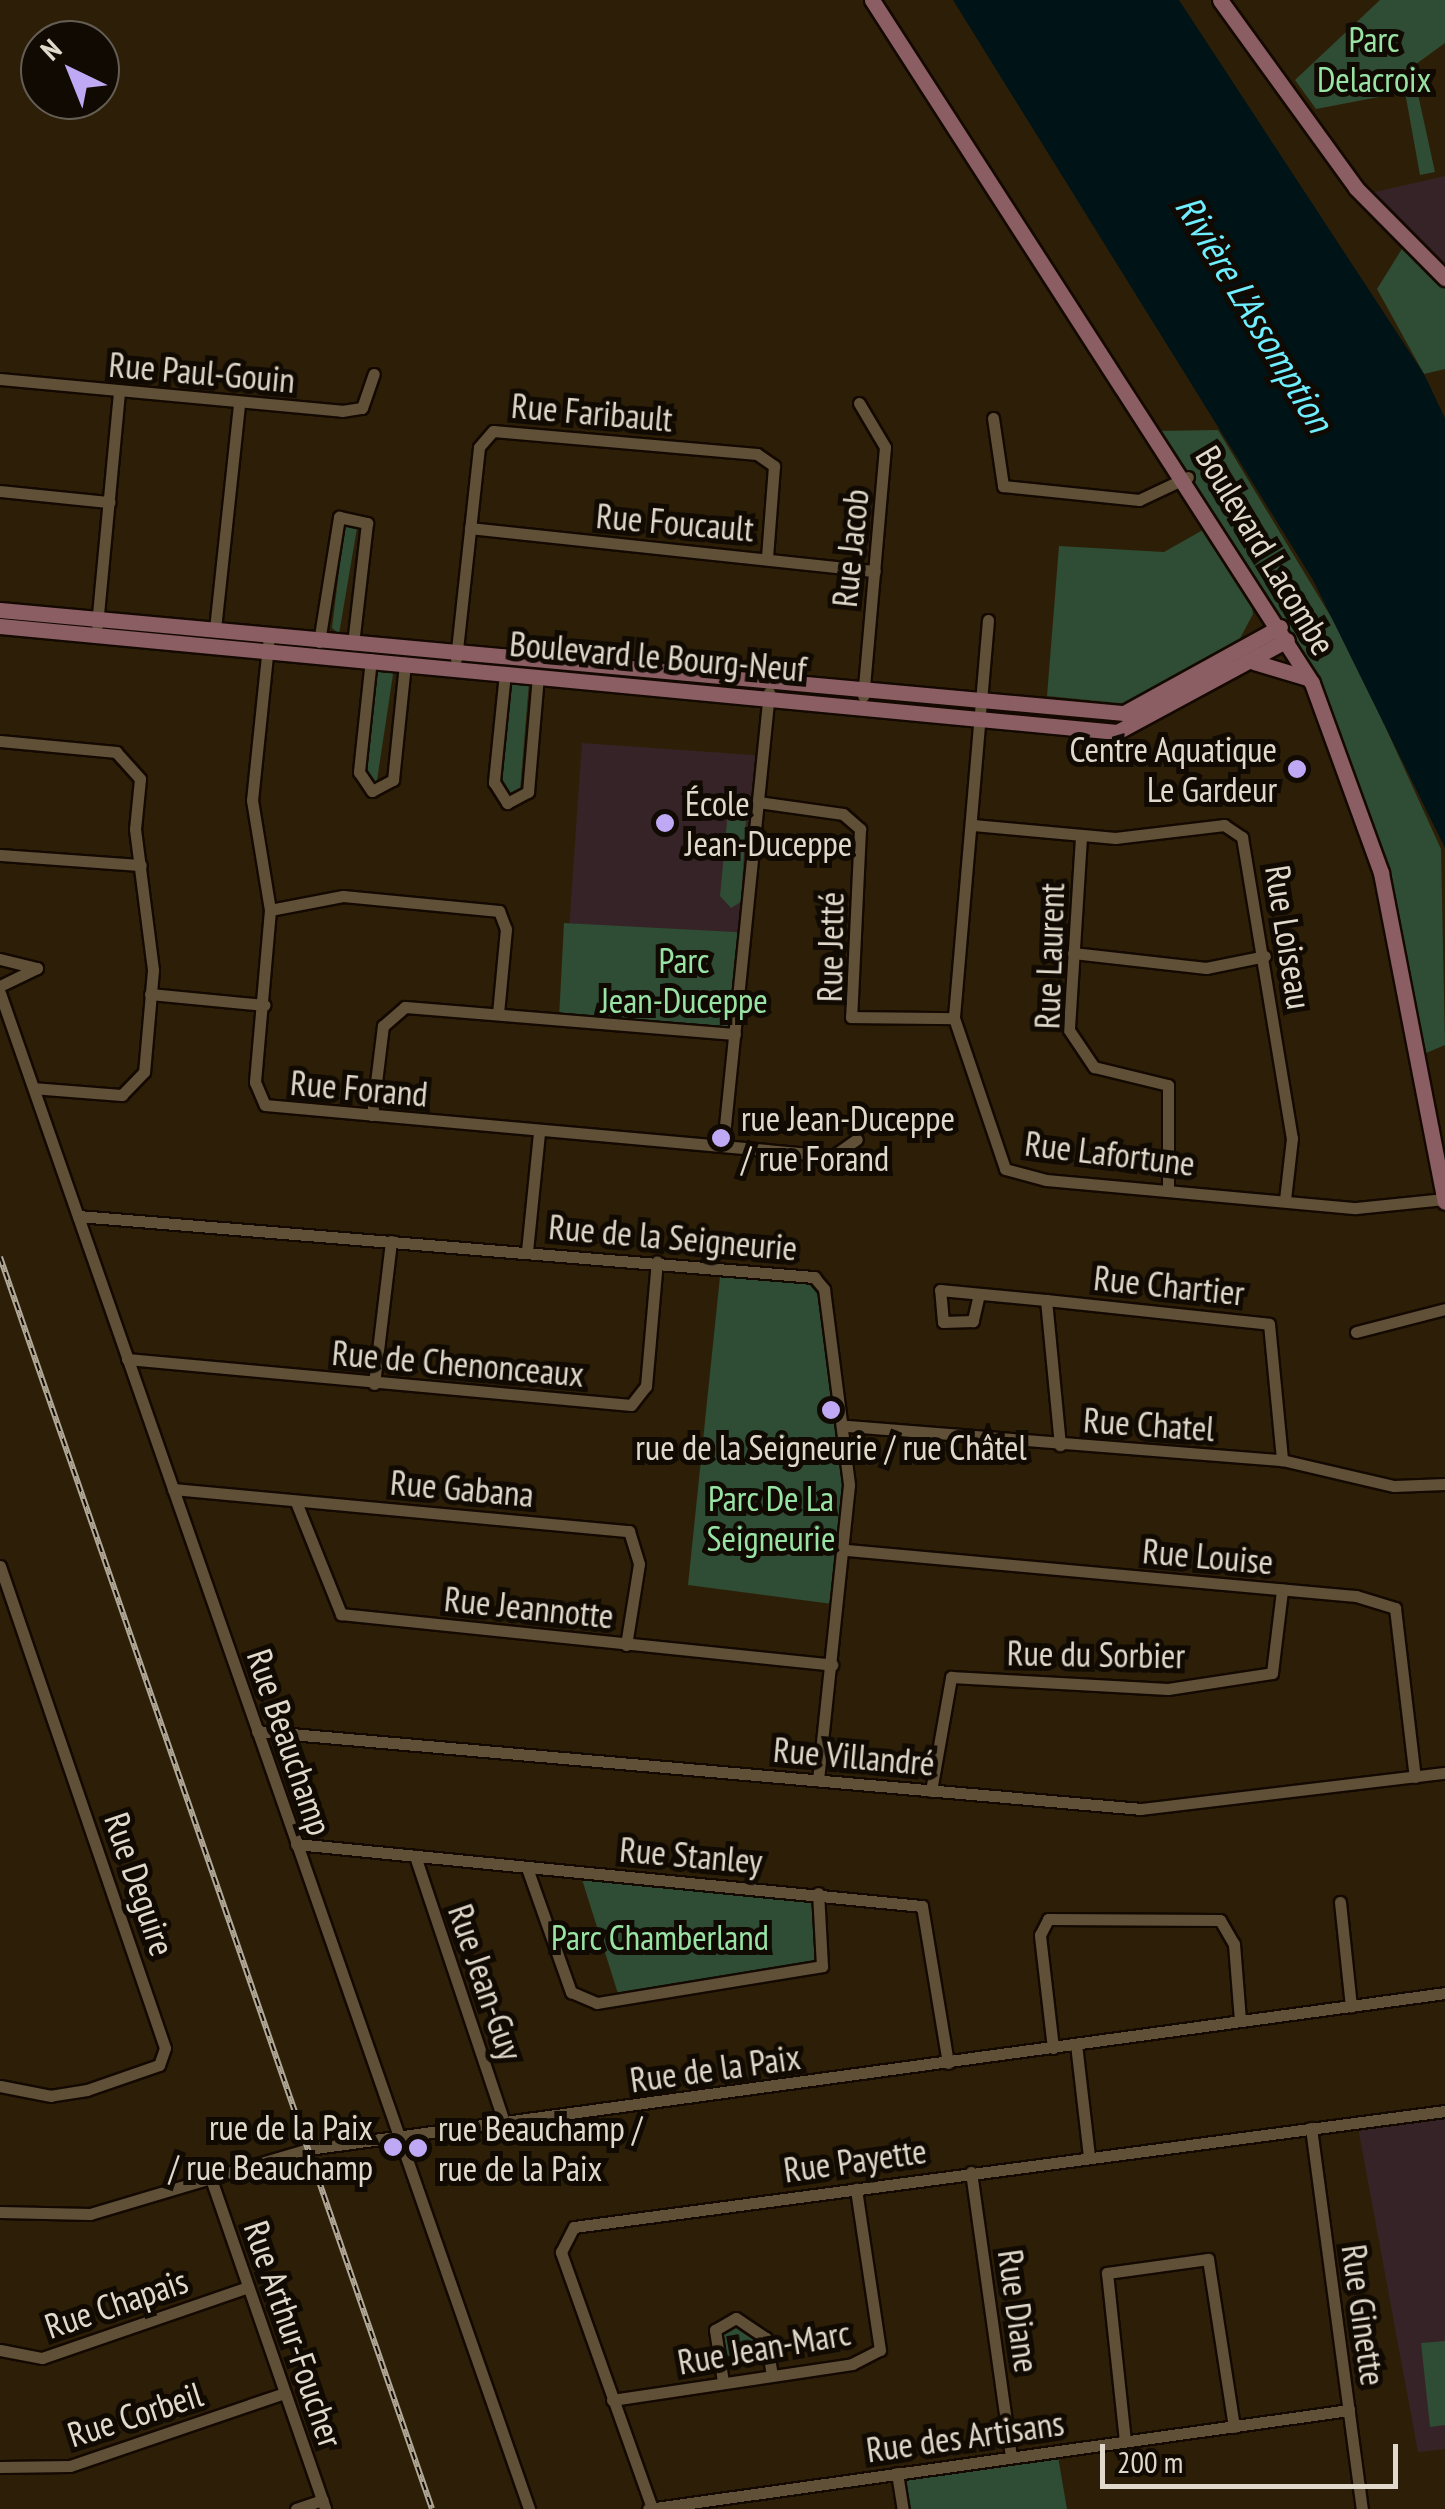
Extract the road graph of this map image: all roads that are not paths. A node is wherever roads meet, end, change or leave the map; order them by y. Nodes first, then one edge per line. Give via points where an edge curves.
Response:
1 (872, 0) edge
2 (1220, 0) edge
3 (1445, 278) edge
4 (374, 374) dead end
5 (0, 380) edge
6 (119, 394) junction
7 (859, 403) dead end
8 (239, 406) junction
9 (993, 418) dead end
10 (1188, 477) junction
11 (0, 490) edge
12 (108, 502) junction
13 (470, 528) junction
14 (767, 558) junction
15 (875, 571) junction
16 (1256, 587) junction
17 (0, 610) edge
18 (988, 620) dead end
19 (0, 626) edge
20 (97, 627) junction
21 (216, 628) junction
22 (1283, 633) junction
23 (320, 642) junction
24 (268, 643) junction
25 (353, 644) junction
26 (1243, 656) junction
27 (371, 659) junction
28 (456, 659) junction
29 (405, 663) junction
30 (504, 673) junction
31 (538, 674) junction
32 (771, 676) junction
33 (1311, 680) junction
34 (864, 686) junction
35 (769, 696) junction
36 (984, 700) junction
37 (862, 706) junction
38 (982, 718) junction
39 (0, 741) edge
40 (758, 802) junction
41 (973, 825) junction
42 (1081, 837) junction
43 (0, 855) edge
44 (141, 866) junction
45 (270, 910) junction
46 (1073, 953) junction
47 (1265, 956) junction
48 (0, 958) edge
49 (0, 990) edge
50 (150, 994) junction
51 (264, 1005) junction
52 (498, 1013) junction
53 (954, 1018) junction
54 (735, 1034) junction
55 (34, 1088) junction
56 (372, 1115) junction
57 (539, 1134) junction
58 (858, 1140) dead end
59 (723, 1145) junction
60 (1168, 1188) junction
61 (1285, 1200) junction
62 (1445, 1201) edge
63 (78, 1216) junction
64 (391, 1240) junction
65 (527, 1251) junction
66 (657, 1262) junction
67 (978, 1294) dead end
68 (1046, 1300) junction
69 (1445, 1309) edge
70 (1356, 1332) dead end
71 (128, 1359) junction
72 (374, 1384) junction
73 (847, 1426) junction
74 (1060, 1446) junction
75 (1282, 1460) junction
76 (1445, 1484) edge
77 (172, 1489) junction
78 (296, 1502) junction
79 (847, 1550) junction
80 (0, 1566) edge
81 (1282, 1590) junction
82 (626, 1645) junction
83 (832, 1665) junction
84 (257, 1731) junction
85 (1445, 1773) edge
86 (1415, 1776) junction
87 (818, 1780) junction
88 (931, 1791) junction
89 (296, 1844) junction
90 (415, 1856) junction
91 (527, 1868) junction
92 (818, 1893) junction
93 (1340, 1902) dead end
94 (1445, 1993) edge
95 (1351, 2006) junction
96 (1240, 2021) junction
97 (1076, 2044) junction
98 (1052, 2048) junction
99 (948, 2063) junction
100 (0, 2086) edge
101 (1445, 2111) edge
102 (505, 2124) junction
103 (1311, 2128) junction
104 (399, 2139) junction
105 (1088, 2157) junction
106 (972, 2172) junction
107 (210, 2176) junction
108 (856, 2188) junction
109 (0, 2212) edge
110 (248, 2287) junction
111 (0, 2350) edge
112 (772, 2375) junction
113 (724, 2382) junction
114 (285, 2392) junction
115 (612, 2400) junction
116 (1349, 2410) junction
117 (1234, 2426) junction
118 (1125, 2442) junction
119 (1011, 2457) junction
120 (0, 2468) edge
121 (898, 2473) junction
122 (324, 2504) edge
123 (296, 2509) edge
124 (529, 2509) edge
125 (650, 2509) edge
126 (902, 2509) edge
127 (1362, 2509) edge

1 - 10 street, Boulevard Lacombe
2 - 3 street via 1356,188
4 - 8 street, Rue Paul-Gouin via 362,408
5 - 6 street, Rue Paul-Gouin
6 - 8 street, Rue Paul-Gouin
6 - 12 street
7 - 15 street, Rue Jacob via 885,447
8 - 21 street
9 - 10 street via 1003,486 1138,500
10 - 16 street, Boulevard Lacombe
11 - 12 street
12 - 20 street
13 - 14 street, Rue Foucault
13 - 14 street, Rue Faribault via 479,447 493,431 746,452 774,466
13 - 28 street, Rue Faribault
14 - 15 street, Rue Foucault
15 - 34 street, Rue Jacob
16 - 22 street, Boulevard Lacombe
16 - 26 street via 1261,614
17 - 20 street, Boulevard le Bourg-Neuf
18 - 36 street, Rue Lafortune
19 - 20 street, Boulevard le Bourg-Neuf
20 - 21 street, Boulevard le Bourg-Neuf
20 - 24 street, Boulevard le Bourg-Neuf
21 - 24 street, Boulevard le Bourg-Neuf
22 - 26 street, Boulevard le Bourg-Neuf
22 - 33 street, Boulevard Lacombe
23 - 24 street, Boulevard le Bourg-Neuf
23 - 25 street, Boulevard le Bourg-Neuf
23 - 25 street via 339,517 367,523
24 - 27 street, Boulevard le Bourg-Neuf
24 - 45 street, Rue Forand via 252,823
25 - 28 street, Boulevard le Bourg-Neuf
26 - 33 street
26 - 36 street, Boulevard le Bourg-Neuf via 1124,713
26 - 38 street, Boulevard le Bourg-Neuf via 1136,729
27 - 29 street, Boulevard le Bourg-Neuf
27 - 29 street via 359,772 372,791 393,780
28 - 29 street, Boulevard le Bourg-Neuf
28 - 30 street, Boulevard le Bourg-Neuf
28 - 32 street, Boulevard le Bourg-Neuf
30 - 31 street, Boulevard le Bourg-Neuf
30 - 31 street via 494,782 507,803 528,792
31 - 35 street, Boulevard le Bourg-Neuf
32 - 34 street, Boulevard le Bourg-Neuf
32 - 35 street
33 - 62 street, Boulevard Lacombe via 1381,873
34 - 36 street, Boulevard le Bourg-Neuf
34 - 37 street, Rue Jacob
35 - 37 street, Boulevard le Bourg-Neuf
35 - 40 street
36 - 38 street, Rue Lafortune
37 - 38 street, Boulevard le Bourg-Neuf
38 - 41 street, Rue Lafortune
39 - 44 street via 127,756 140,779
40 - 53 street, Rue Jetté via 843,814 860,829 850,1017
40 - 54 street
41 - 42 street, Rue Loiseau
41 - 53 street, Rue Lafortune
42 - 46 street, Rue Laurent
42 - 47 street, Rue Loiseau via 1234,829
43 - 44 street
44 - 50 street
45 - 51 street, Rue Forand
45 - 52 street via 343,896 499,912 506,929
46 - 47 street via 1206,968
46 - 60 street, Rue Laurent via 1073,1045 1094,1067 1168,1085
47 - 61 street, Rue Loiseau via 1292,1138
48 - 49 street, Rue Beauchamp via 38,968
49 - 55 street, Rue Beauchamp
50 - 51 street
50 - 55 street via 144,1072 132,1090
51 - 56 street, Rue Forand via 255,1082 265,1106
52 - 54 street
52 - 56 street via 405,1007 386,1017
53 - 60 street, Rue Lafortune via 1005,1169
54 - 59 street
55 - 63 street, Rue Beauchamp
56 - 57 street, Rue Forand
57 - 59 street, Rue Forand
57 - 65 street
58 - 59 street, Rue Forand via 832,1156
60 - 61 street, Rue Lafortune
61 - 62 street, Rue Lafortune via 1356,1208
63 - 64 street, Rue de la Seigneurie
63 - 71 street, Rue Beauchamp
64 - 65 street, Rue de la Seigneurie
64 - 72 street
65 - 66 street, Rue de la Seigneurie
66 - 72 street, Rue de Chenonceaux via 641,1402
66 - 73 street, Rue de la Seigneurie via 814,1277 824,1290
67 - 68 street
68 - 74 street
68 - 75 street, Rue Chartier via 1269,1324
69 - 70 street
71 - 72 street, Rue de Chenonceaux
71 - 77 street, Rue Beauchamp
73 - 74 street, Rue Chatel
73 - 79 street, Rue de la Seigneurie
74 - 75 street, Rue Chatel
75 - 76 street, Rue Chatel via 1394,1486
77 - 78 street, Rue Gabana
77 - 84 street, Rue Beauchamp
78 - 82 street, Rue Jeannotte via 341,1614
78 - 82 street, Rue Gabana via 629,1531 639,1564
79 - 81 street, Rue Louise
79 - 83 street, Rue de la Seigneurie
80 - 100 street, Rue Deguire via 166,2048 160,2065 87,2090 50,2096
81 - 86 street, Rue Louise via 1394,1608
81 - 88 street, Rue du Sorbier via 1272,1674 1168,1689 950,1677
82 - 83 street, Rue Jeannotte
83 - 87 street, Rue de la Seigneurie
84 - 87 street, Rue Villandré
84 - 89 street, Rue Beauchamp
85 - 86 street, Rue Villandré
86 - 88 street, Rue Villandré via 1150,1809
87 - 88 street, Rue Villandré
89 - 90 street, Rue Stanley
89 - 104 street, Rue Beauchamp
90 - 91 street, Rue Stanley
90 - 102 street, Rue Jean-Guy
91 - 92 street, Rue Stanley
91 - 92 street via 570,1992 597,2003 822,1966
92 - 99 street, Rue Stanley via 922,1906
93 - 95 street
94 - 95 street, Rue de la Paix
95 - 96 street, Rue de la Paix
96 - 97 street, Rue de la Paix
96 - 98 street via 1234,1944 1220,1920 1048,1918 1040,1936
97 - 98 street, Rue de la Paix
97 - 105 street
98 - 99 street, Rue de la Paix
99 - 102 street, Rue de la Paix
101 - 103 street, Rue Payette
102 - 104 street, Rue de la Paix
103 - 105 street, Rue Payette
103 - 116 street, Rue Ginette
104 - 107 street, Rue de la Paix via 278,2154
104 - 124 street, Rue Beauchamp
105 - 106 street, Rue Payette
106 - 108 street, Rue Payette
106 - 119 street, Rue Diane
107 - 109 street, Rue de la Paix via 90,2214
107 - 110 street, Rue Arthur-Foucher
108 - 112 street, Rue Jean-Marc via 880,2350 852,2364
108 - 115 street, Rue Payette via 566,2232 561,2252
110 - 111 street, Rue Chapais via 42,2358
110 - 114 street, Rue Arthur-Foucher
112 - 113 street, Rue Jean-Marc
112 - 113 street via 766,2338 736,2318 716,2330
113 - 115 street, Rue Jean-Marc
114 - 120 street, Rue Corbeil via 70,2466
114 - 122 street, Rue Arthur-Foucher
115 - 125 street, Rue Payette
116 - 117 street, Rue des Artisans
116 - 127 street, Rue Ginette
117 - 118 street, Rue des Artisans
117 - 118 street via 1208,2259 1106,2272
118 - 119 street, Rue des Artisans
119 - 121 street, Rue des Artisans
121 - 125 street, Rue des Artisans
121 - 126 street
122 - 123 street

